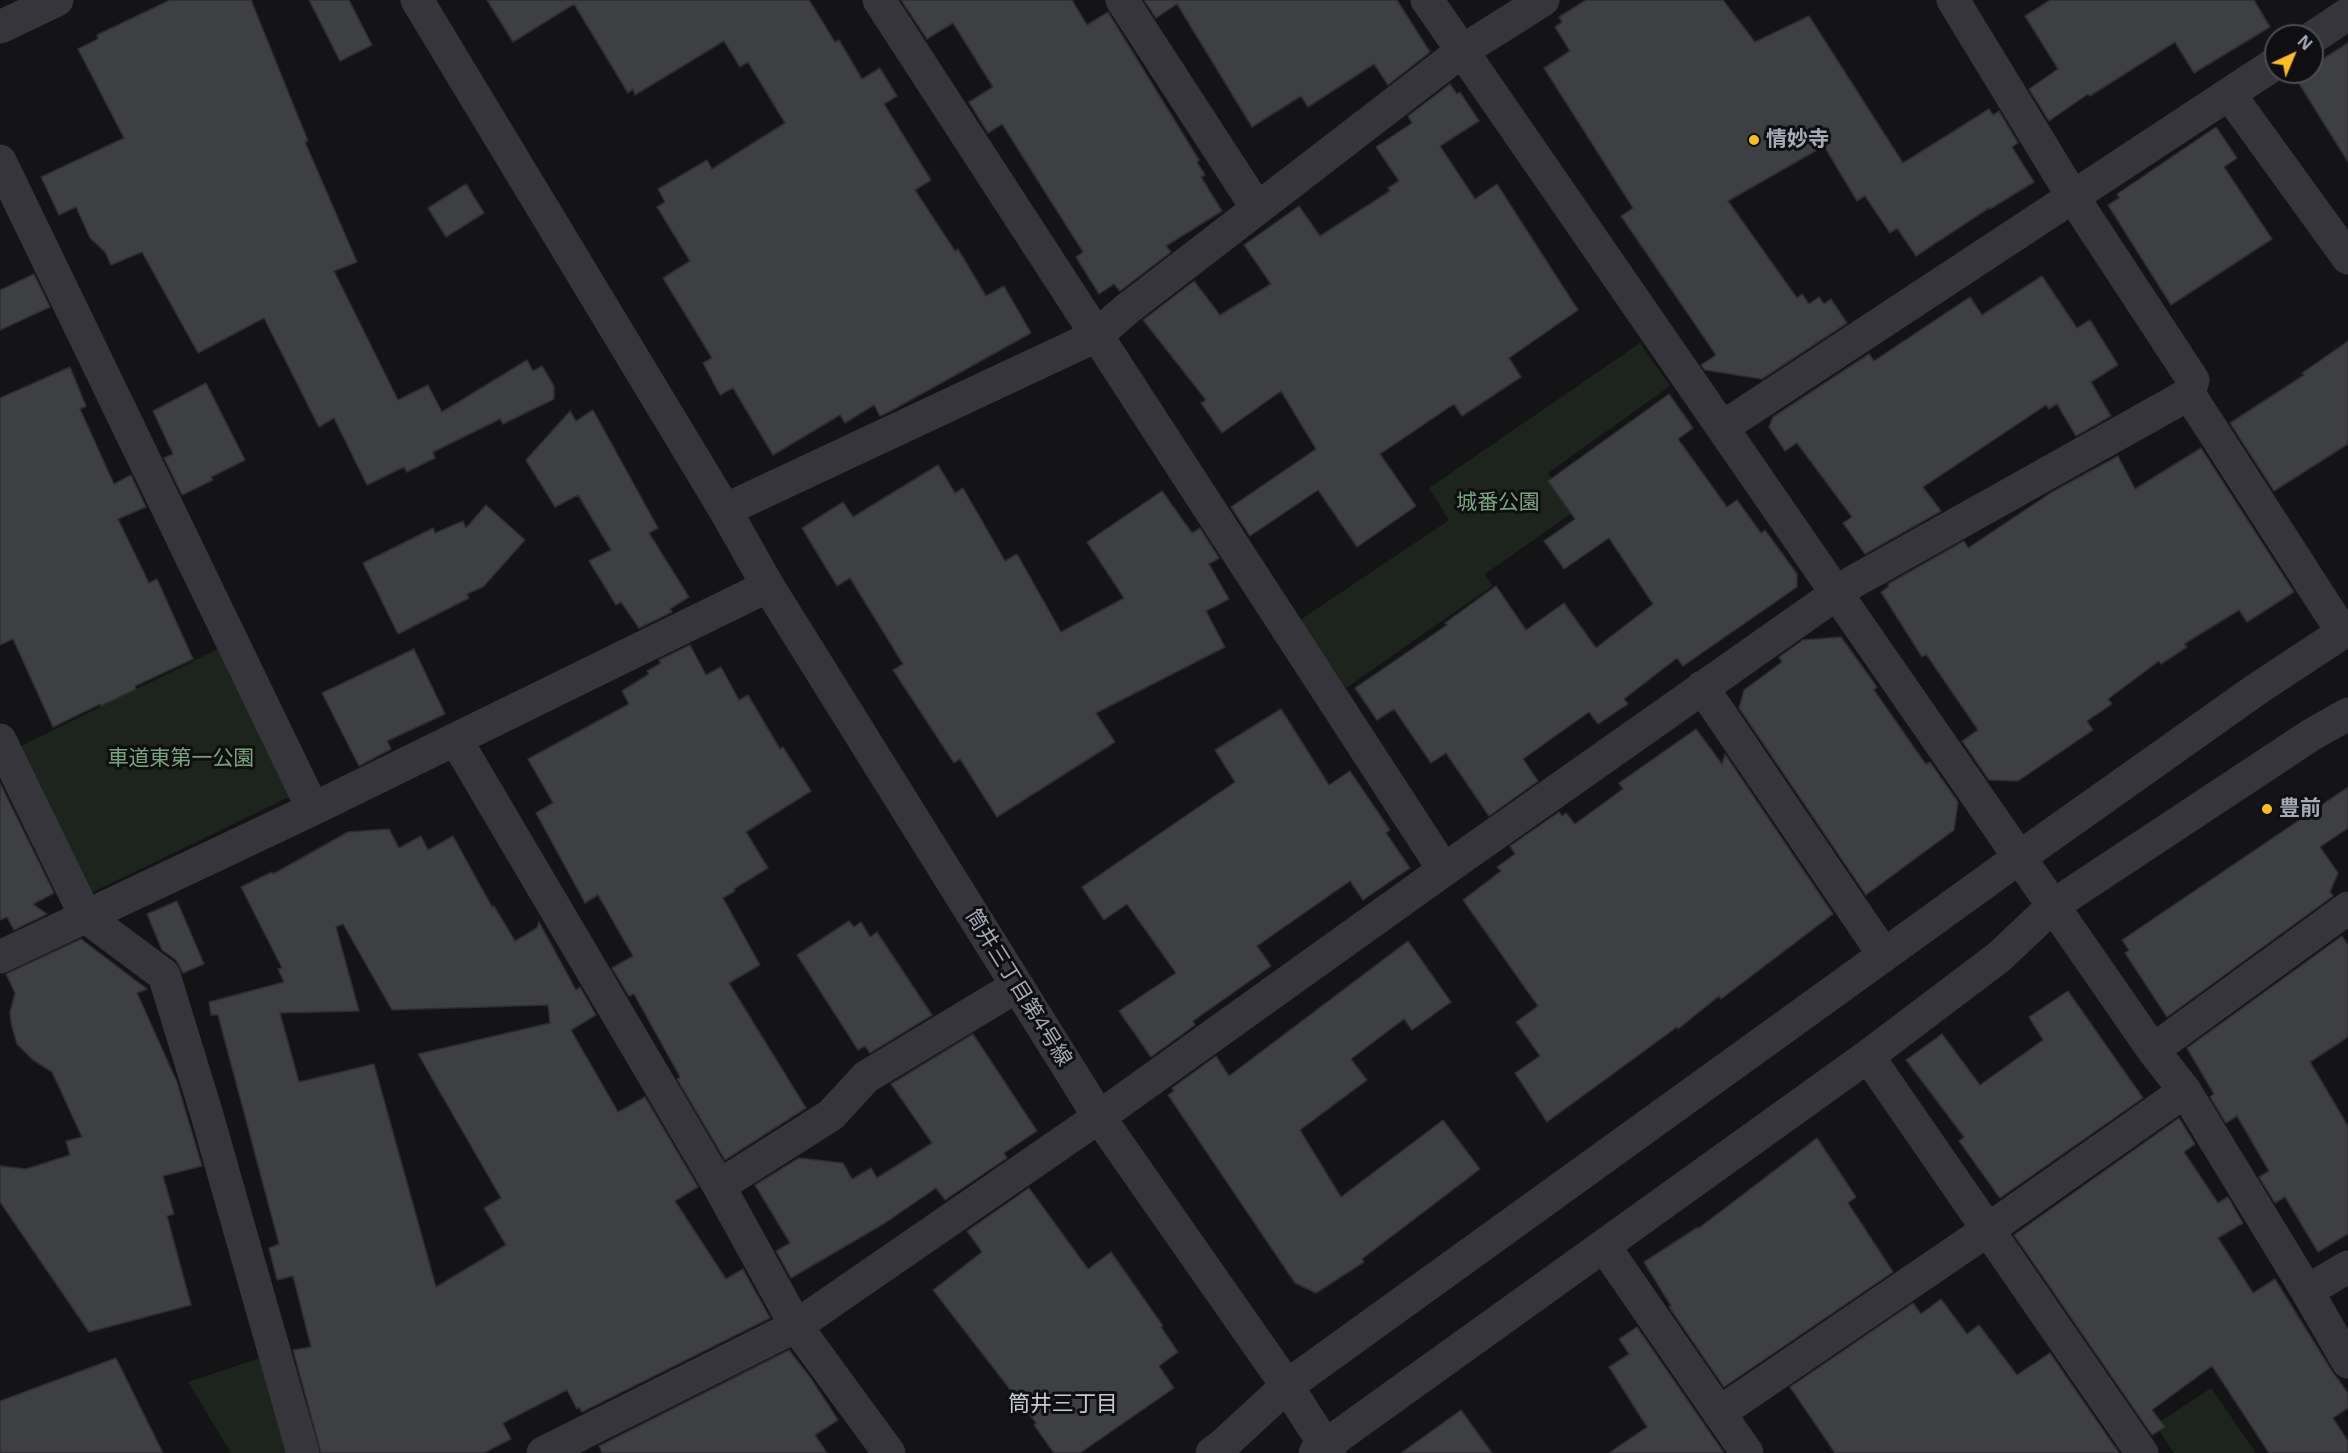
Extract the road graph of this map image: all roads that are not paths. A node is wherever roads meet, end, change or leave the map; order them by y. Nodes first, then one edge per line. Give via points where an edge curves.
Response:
1 (57, 0) edge
2 (417, 0) edge
3 (879, 0) edge
4 (1122, 0) edge
5 (1427, 0) edge
6 (1543, 0) edge
7 (1953, 0) edge
8 (2348, 14) edge
9 (4, 16) edge
10 (2324, 30) edge
11 (1462, 51) junction
12 (2264, 71) edge
13 (2230, 95) junction
14 (0, 161) edge
15 (2073, 197) junction
16 (1257, 208) junction
17 (2348, 258) edge
18 (1096, 336) junction
19 (2189, 394) junction
20 (1723, 427) junction
21 (725, 510) junction
22 (768, 586) junction
23 (1837, 594) junction
24 (2345, 631) edge
25 (1702, 687) junction
26 (2348, 714) edge
27 (0, 740) edge
28 (456, 740) junction
29 (313, 809) junction
30 (2020, 857) junction
31 (1444, 870) junction
32 (2054, 904) junction
33 (2348, 908) edge
34 (86, 917) junction
35 (1884, 955) junction
36 (0, 957) edge
37 (1017, 986) junction
38 (2153, 1050) junction
39 (1868, 1056) junction
40 (2185, 1091) junction
41 (1099, 1117) junction
42 (720, 1186) junction
43 (1989, 1229) junction
44 (1604, 1246) junction
45 (2348, 1267) edge
46 (2307, 1291) junction
47 (796, 1326) junction
48 (2348, 1362) edge
49 (1287, 1386) junction
50 (1719, 1413) junction
51 (1323, 1450) edge
52 (303, 1453) edge
53 (543, 1453) edge
54 (889, 1453) edge
55 (1212, 1453) edge
56 (1747, 1453) edge
57 (2142, 1453) edge

1 - 9 street
2 - 21 street, 筒井三丁目第4号線
3 - 18 street
4 - 16 street
5 - 11 street
6 - 11 street
7 - 15 street
8 - 10 street
11 - 16 street
11 - 20 street
12 - 13 street
13 - 15 street
13 - 17 street
14 - 29 street
15 - 19 street via 2193,380
15 - 20 street
16 - 18 street
18 - 21 street
18 - 31 street
19 - 23 street
19 - 24 street
20 - 23 street
21 - 22 street, 筒井三丁目第4号線
22 - 28 street
22 - 37 street, 筒井三丁目第4号線
23 - 25 street
23 - 30 street
24 - 30 street
25 - 31 street
25 - 35 street
26 - 32 street
27 - 34 street
28 - 29 street
28 - 42 street
29 - 34 street
30 - 32 street
30 - 35 street
31 - 41 street
32 - 38 street
32 - 39 street via 1999,957
33 - 38 street
34 - 36 street
34 - 52 street via 164,975
35 - 49 street
37 - 41 street, 筒井三丁目第4号線
37 - 42 street via 866,1077 831,1115
38 - 40 street
39 - 43 street
39 - 44 street
40 - 43 street
40 - 46 street
41 - 47 street
41 - 49 street, 筒井三丁目第4号線
42 - 47 street
43 - 50 street
43 - 57 street
44 - 50 street
44 - 51 street
45 - 46 street
46 - 48 street
47 - 53 street
47 - 54 street
49 - 51 street, 筒井三丁目第4号線
49 - 55 street
50 - 56 street

